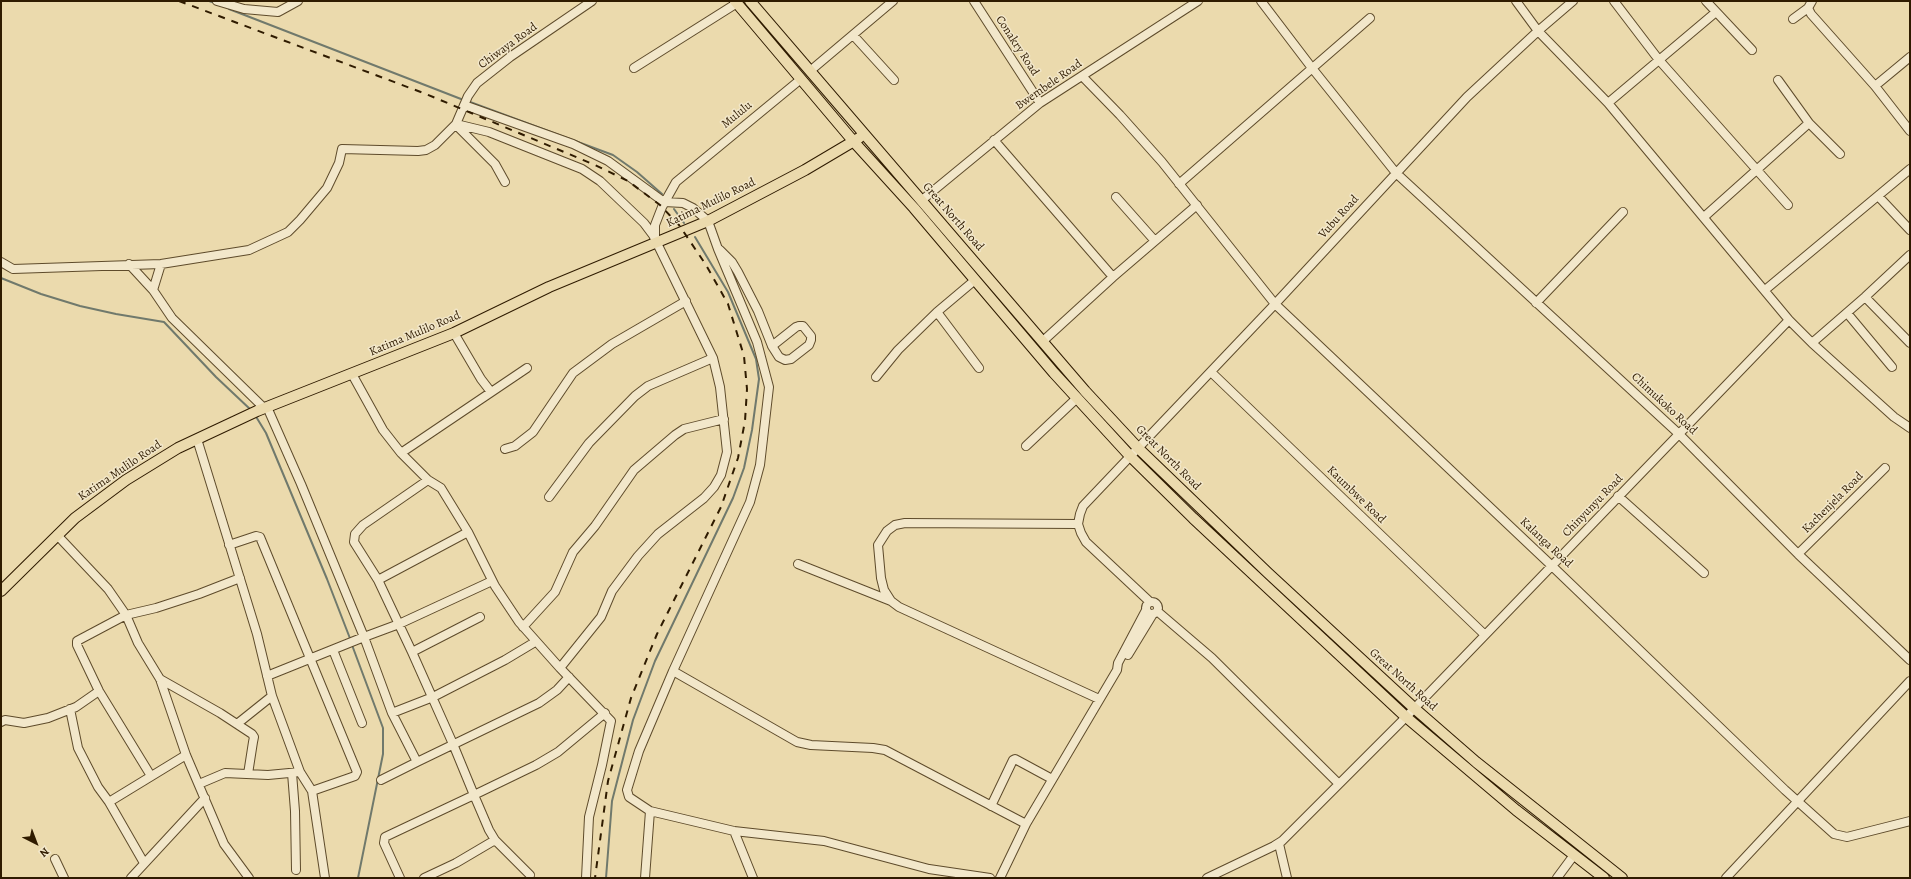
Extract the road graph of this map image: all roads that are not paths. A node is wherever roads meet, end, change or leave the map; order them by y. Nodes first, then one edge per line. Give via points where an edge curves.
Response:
1 (217, 1) edge
2 (298, 1) edge
3 (592, 1) edge
4 (750, 1) edge
5 (893, 1) edge
6 (974, 1) edge
7 (1198, 1) edge
8 (1261, 1) edge
9 (1516, 1) edge
10 (1573, 1) edge
11 (1614, 1) edge
12 (1706, 1) edge
13 (736, 2) edge
14 (1810, 5) edge
15 (1716, 12) junction
16 (1370, 18) dead end
17 (1793, 19) dead end
18 (1538, 31) junction
19 (853, 35) junction
20 (1752, 50) dead end
21 (1910, 56) edge
22 (1660, 60) junction
23 (634, 68) dead end
24 (1312, 68) junction
25 (810, 71) junction
26 (1082, 76) junction
27 (801, 79) junction
28 (894, 80) dead end
29 (1778, 80) dead end
30 (1875, 86) junction
31 (1040, 103) junction
32 (1608, 104) junction
33 (464, 106) junction
34 (1809, 123) junction
35 (456, 124) junction
36 (1910, 131) edge
37 (864, 135) junction
38 (994, 140) junction
39 (854, 142) junction
40 (1840, 154) dead end
41 (1910, 169) edge
42 (1757, 171) junction
43 (1396, 173) junction
44 (505, 182) dead end
45 (1179, 184) junction
46 (1878, 196) junction
47 (1116, 197) dead end
48 (922, 200) junction
49 (664, 202) junction
50 (1197, 205) junction
51 (1788, 205) dead end
52 (1623, 212) dead end
53 (1704, 217) junction
54 (708, 221) junction
55 (1910, 230) edge
56 (656, 240) junction
57 (1155, 241) junction
58 (718, 248) junction
59 (1910, 254) edge
60 (1, 262) edge
61 (129, 264) junction
62 (161, 264) junction
63 (1113, 277) junction
64 (975, 280) junction
65 (153, 290) junction
66 (1765, 290) junction
67 (1865, 297) junction
68 (686, 301) junction
69 (1536, 303) junction
70 (1275, 304) junction
71 (937, 312) junction
72 (1847, 313) junction
73 (1789, 320) junction
74 (454, 333) junction
75 (1042, 341) junction
76 (1812, 343) junction
77 (1910, 343) edge
78 (772, 346) junction
79 (713, 358) junction
80 (1892, 367) dead end
81 (527, 368) dead end
82 (980, 368) dead end
83 (1210, 372) junction
84 (352, 374) junction
85 (876, 377) dead end
86 (491, 392) junction
87 (1077, 398) junction
88 (259, 410) junction
89 (724, 419) junction
90 (1910, 428) edge
91 (1679, 434) junction
92 (197, 439) junction
93 (1026, 446) dead end
94 (1138, 448) junction
95 (505, 450) dead end
96 (401, 453) junction
97 (1130, 456) junction
98 (1885, 468) dead end
99 (428, 480) junction
100 (1618, 496) junction
101 (549, 498) dead end
102 (1078, 524) junction
103 (468, 532) junction
104 (57, 535) junction
105 (229, 545) junction
106 (1798, 554) junction
107 (798, 564) dead end
108 (1552, 566) junction
109 (1704, 573) dead end
110 (240, 578) junction
111 (378, 580) junction
112 (492, 581) junction
113 (1, 591) edge
114 (891, 601) junction
115 (1152, 609) junction
116 (126, 615) junction
117 (480, 617) dead end
118 (399, 624) junction
119 (523, 627) junction
120 (1485, 635) junction
121 (361, 638) junction
122 (535, 642) junction
123 (333, 650) junction
124 (412, 652) junction
125 (310, 658) junction
126 (1910, 660) edge
127 (560, 668) junction
128 (673, 671) junction
129 (267, 676) junction
130 (569, 677) junction
131 (160, 679) junction
132 (1910, 681) edge
133 (100, 691) junction
134 (272, 696) junction
135 (433, 697) junction
136 (1099, 699) junction
137 (1414, 708) junction
138 (70, 709) junction
139 (392, 713) junction
140 (605, 713) junction
141 (1406, 717) junction
142 (1, 722) edge
143 (362, 723) dead end
144 (237, 724) junction
145 (453, 744) junction
146 (186, 755) junction
147 (417, 762) junction
148 (296, 773) junction
149 (248, 774) junction
150 (150, 776) junction
151 (1052, 779) junction
152 (381, 780) dead end
153 (199, 784) junction
154 (1339, 784) junction
155 (312, 791) junction
156 (474, 795) junction
157 (205, 798) junction
158 (109, 802) junction
159 (1798, 802) junction
160 (991, 806) junction
161 (650, 811) junction
162 (1910, 821) edge
163 (1026, 824) junction
164 (734, 831) junction
165 (495, 840) junction
166 (1279, 844) junction
167 (1574, 855) junction
168 (55, 859) dead end
169 (144, 863) junction
170 (296, 870) dead end
171 (530, 875) dead end
172 (64, 878) edge
173 (131, 878) edge
174 (249, 878) edge
175 (326, 878) edge
176 (400, 878) edge
177 (424, 878) edge
178 (586, 878) edge
179 (645, 878) edge
180 (753, 878) edge
181 (990, 878) edge
182 (1000, 878) edge
183 (1207, 878) edge
184 (1287, 878) edge
185 (1557, 878) edge
186 (1604, 878) edge
187 (1622, 878) edge
188 (1726, 878) edge

1 - 2 street via 244,9 278,12
3 - 33 street, Chiwaya Road via 477,84
4 - 25 main road, Great North Road
5 - 19 street
6 - 31 street, Conakry Road
7 - 26 street, Bwembele Road
8 - 24 street, Chimukoko Road
9 - 18 street
10 - 18 street, Vubu Road
11 - 22 street
12 - 15 street
13 - 23 street
13 - 27 main road, Great North Road
14 - 17 street
14 - 30 street via 1811,14
15 - 20 street
15 - 22 street
16 - 24 street
18 - 32 street
18 - 43 street, Vubu Road via 1467,98
19 - 25 street
19 - 28 street
21 - 30 street
22 - 32 street
22 - 42 street
24 - 43 street, Chimukoko Road
24 - 45 street
25 - 37 main road, Great North Road
26 - 31 street, Bwembele Road
26 - 45 street, Kalanga Road via 1140,137
27 - 39 main road, Great North Road
27 - 49 street, Mululu via 688,171 676,182
29 - 34 street
30 - 36 street
31 - 38 street, Bwembele Road
32 - 53 street
33 - 35 street, Chiwaya Road
33 - 49 street via 573,144 608,161
34 - 40 street
34 - 42 street
35 - 44 street via 495,164
35 - 56 street via 489,132 582,169 611,191 644,223
35 - 62 street via 435,145 426,150 342,149 340,163 327,188 288,232 249,250
37 - 39 main road, Katima Mulilo Road
37 - 48 main road, Great North Road
38 - 48 street, Bwembele Road
38 - 63 street
39 - 54 main road, Katima Mulilo Road
39 - 64 main road, Great North Road
41 - 46 street
42 - 51 street
42 - 53 street
43 - 69 street, Chimukoko Road
43 - 70 street, Vubu Road
45 - 50 street, Kalanga Road
46 - 55 street
46 - 66 street
47 - 57 street
48 - 75 main road, Great North Road
49 - 54 street via 683,203
49 - 56 street, Mululu via 655,225
50 - 57 street
50 - 70 street, Kalanga Road
52 - 69 street
53 - 66 street
54 - 56 main road, Katima Mulilo Road
54 - 58 street
56 - 68 street
56 - 74 main road, Katima Mulilo Road
57 - 63 street
58 - 78 street via 738,272
58 - 128 street via 757,342 769,387 760,465 750,502
59 - 67 street
60 - 61 street via 13,269
61 - 62 street
61 - 65 street
62 - 65 street
63 - 75 street
64 - 71 street
64 - 87 main road, Great North Road
65 - 88 street via 172,318
66 - 73 street
67 - 72 street
67 - 77 street
68 - 79 street
68 - 95 street via 612,344 573,373 533,432 515,446
69 - 91 street, Chimukoko Road
70 - 83 street, Vubu Road
70 - 108 street, Kalanga Road
71 - 82 street
71 - 85 street via 898,350
72 - 76 street
72 - 80 street
73 - 76 street
73 - 91 street, Chinyunyu Road
74 - 84 main road, Katima Mulilo Road
74 - 86 street
75 - 94 main road, Great North Road
76 - 90 street via 1894,417
78 - 78 street via 779,357 791,359 809,344 811,336 803,326 796,327
79 - 89 street
79 - 101 street via 648,386 635,396 589,443
81 - 86 street
83 - 94 street, Vubu Road
83 - 120 street, Kaumbwe Road
84 - 88 main road, Katima Mulilo Road
84 - 96 street via 383,430
86 - 96 street
87 - 93 street
87 - 97 main road, Great North Road
88 - 92 main road, Katima Mulilo Road
88 - 121 street via 301,484
89 - 119 street via 684,429 634,470 573,552 555,592
89 - 127 street via 727,452 721,475 714,487 645,548 612,591 601,617
91 - 100 street, Chinyunyu Road
91 - 106 street, Chimukoko Road
92 - 104 main road, Katima Mulilo Road via 126,480 86,509
92 - 105 street
94 - 97 street, Vubu Road
94 - 137 main road, Great North Road
96 - 99 street
97 - 102 street, Vubu Road via 1083,506
97 - 141 main road, Great North Road
98 - 106 street, Kachenjela Road
99 - 103 street via 440,488
99 - 111 street via 362,525 355,534 354,542
100 - 108 street, Chinyunyu Road
100 - 109 street
102 - 114 street via 895,525 887,530 878,544 881,578 884,590
102 - 115 street via 1086,542
103 - 111 street
103 - 112 street
104 - 113 main road, Katima Mulilo Road
104 - 116 street via 108,589
105 - 110 street
105 - 125 street via 260,537
106 - 126 street, Chimukoko Road
107 - 114 street
108 - 120 street, Chinyunyu Road
108 - 159 street, Kalanga Road
110 - 116 street via 163,606
110 - 129 street
111 - 118 street
112 - 118 street
112 - 119 street
114 - 136 street via 899,607
115 - 136 street
115 - 154 street via 1212,658
116 - 131 street via 138,643
116 - 133 street via 77,641
117 - 124 street
118 - 121 street
118 - 124 street
119 - 122 street
120 - 137 street, Chinyunyu Road
121 - 123 street
121 - 139 street
122 - 127 street
122 - 135 street
123 - 125 street
123 - 143 street
124 - 135 street
125 - 129 street
125 - 155 street via 357,772 355,776
127 - 130 street
128 - 160 street via 797,742 885,750
128 - 161 street via 639,751 626,790 629,797
129 - 134 street
130 - 140 street
130 - 145 street via 539,703
131 - 144 street
131 - 146 street
132 - 159 street
133 - 138 street
133 - 150 street
134 - 144 street
134 - 148 street
135 - 139 street
135 - 145 street
136 - 151 street
137 - 141 street, Chinyunyu Road
137 - 187 main road, Great North Road via 1476,762
138 - 142 street via 48,718 24,723 5,720
138 - 158 street via 78,748 98,787
139 - 147 street
140 - 156 street via 558,752
140 - 178 street via 611,720 611,725 589,817
141 - 154 street, Chinyunyu Road
141 - 167 main road, Great North Road
144 - 149 street via 254,737
145 - 147 street
145 - 156 street
146 - 150 street
146 - 153 street
147 - 152 street
148 - 149 street
148 - 155 street
148 - 170 street
149 - 153 street via 225,773
150 - 158 street
151 - 160 street via 1015,758
151 - 163 street
153 - 157 street
154 - 166 street, Chinyunyu Road
155 - 175 street
156 - 165 street
156 - 176 street via 385,837 384,843
157 - 169 street
157 - 174 street via 224,844
158 - 169 street
159 - 162 street, Kalanga Road via 1834,834 1847,837
159 - 188 street
160 - 163 street
161 - 164 street
161 - 179 street
163 - 182 street
164 - 180 street
164 - 181 street via 824,841 929,869
165 - 171 street
165 - 177 street
166 - 183 street, Chinyunyu Road
166 - 184 street
167 - 185 street
167 - 186 main road, Great North Road
168 - 172 street
169 - 173 street

